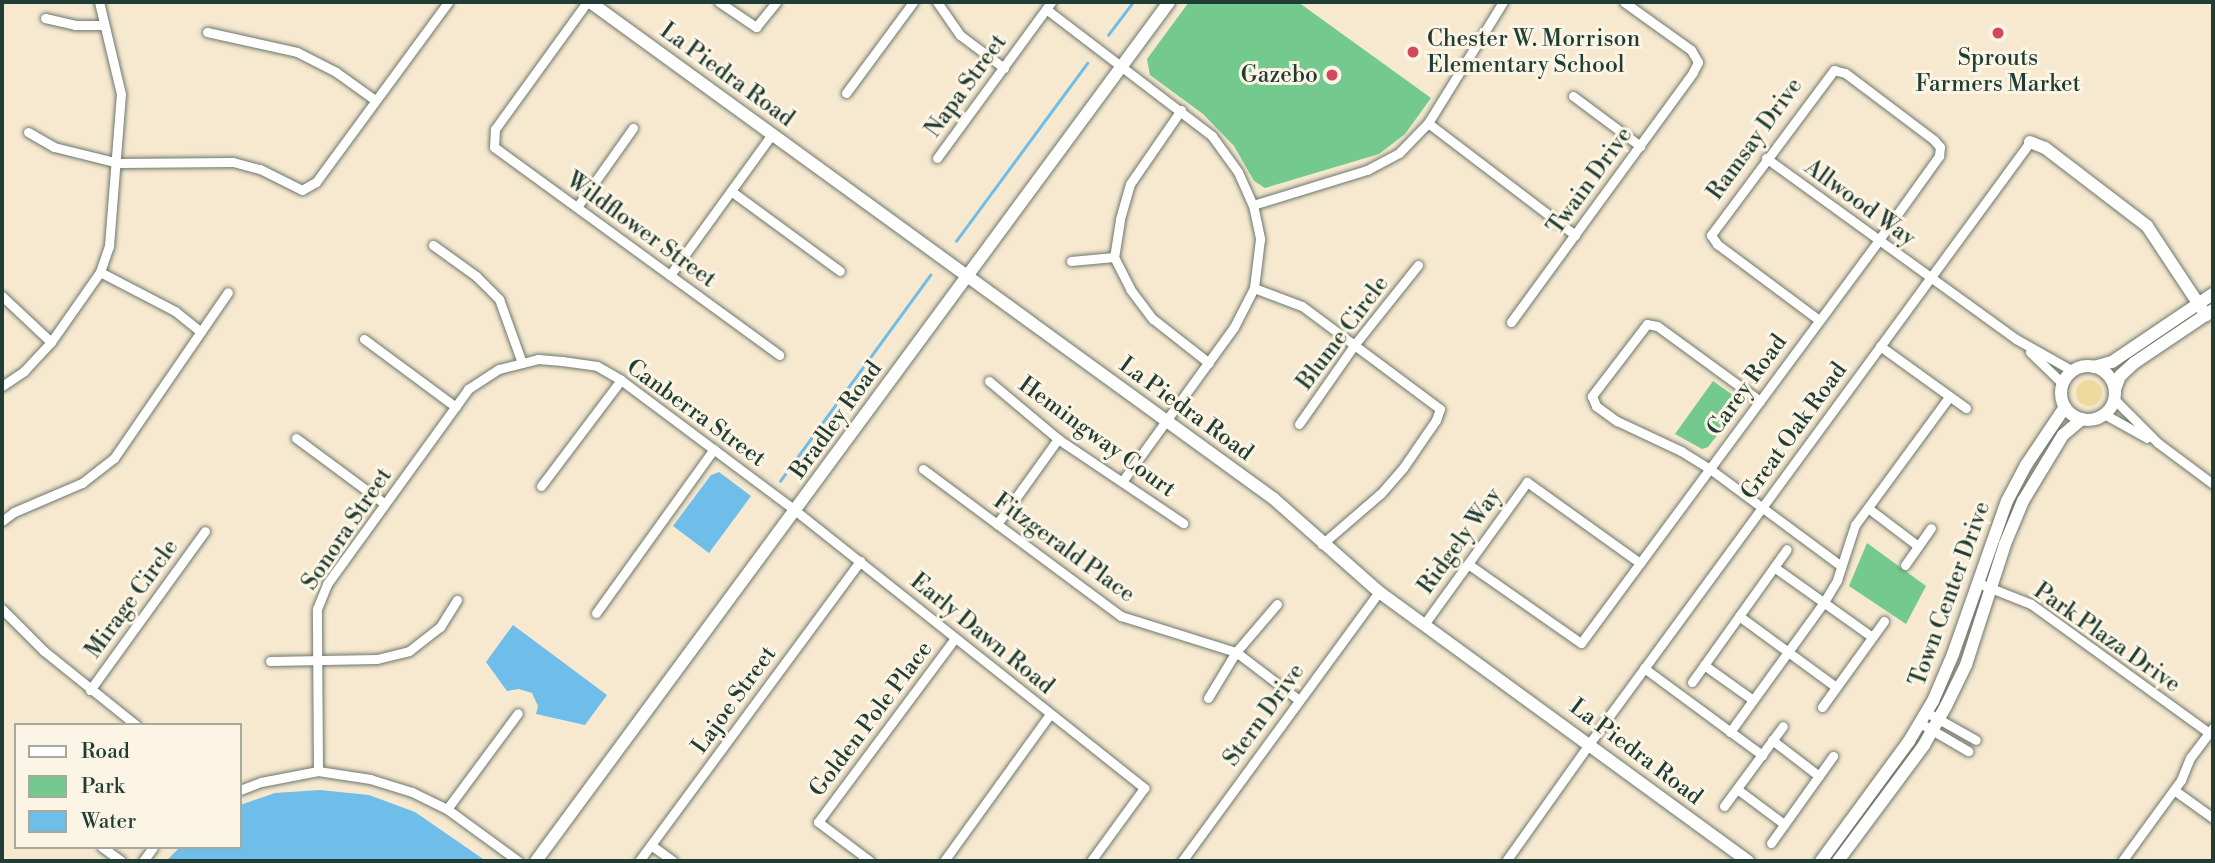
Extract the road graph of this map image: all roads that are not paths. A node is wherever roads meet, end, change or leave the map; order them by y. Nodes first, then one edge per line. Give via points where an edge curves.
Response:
1 (99, 2) edge
2 (589, 2) edge
3 (719, 2) edge
4 (776, 2) edge
5 (913, 2) edge
6 (937, 2) edge
7 (1169, 2) edge
8 (1503, 2) edge
9 (1624, 2) edge
10 (445, 3) edge
11 (1049, 5) edge
12 (45, 18) dead end
13 (102, 25) junction
14 (207, 32) dead end
15 (1122, 66) junction
16 (1004, 68) junction
17 (846, 93) dead end
18 (1573, 96) dead end
19 (375, 100) junction
20 (1181, 110) junction
21 (1427, 124) junction
22 (633, 128) dead end
23 (28, 132) dead end
24 (772, 134) junction
25 (2030, 142) joint
26 (1640, 146) junction
27 (1940, 147) joint
28 (937, 158) dead end
29 (1766, 158) junction
30 (118, 163) junction
31 (731, 191) junction
32 (1252, 205) junction
33 (577, 207) junction
34 (1575, 235) junction
35 (1878, 241) junction
36 (433, 245) dead end
37 (1114, 257) junction
38 (1071, 261) dead end
39 (1418, 264) dead end
40 (840, 271) dead end
41 (100, 272) junction
42 (670, 275) junction
43 (966, 276) junction
44 (1930, 278) junction
45 (1254, 288) junction
46 (228, 292) dead end
47 (2213, 294) edge
48 (2, 296) edge
49 (2206, 310) edge
50 (1819, 320) junction
51 (1511, 322) dead end
52 (201, 332) junction
53 (364, 339) dead end
54 (2016, 339) junction
55 (51, 342) junction
56 (1355, 344) junction
57 (1880, 346) junction
58 (779, 355) dead end
59 (522, 363) junction
60 (1209, 363) junction
61 (2094, 367) junction
62 (2073, 371) junction
63 (621, 380) junction
64 (989, 381) dead end
65 (2063, 384) junction
66 (2, 386) edge
67 (2114, 394) junction
68 (1949, 397) junction
69 (1760, 401) junction
70 (456, 407) junction
71 (2065, 407) junction
72 (1966, 408) dead end
73 (2104, 414) junction
74 (2082, 419) junction
75 (1166, 421) junction
76 (1299, 425) dead end
77 (296, 438) dead end
78 (1058, 439) junction
79 (2158, 443) junction
80 (714, 449) junction
81 (923, 469) dead end
82 (1710, 469) junction
83 (1122, 482) junction
84 (2213, 484) edge
85 (541, 486) dead end
86 (384, 503) junction
87 (1762, 507) junction
88 (1868, 508) junction
89 (796, 510) junction
90 (2, 521) edge
91 (1183, 523) dead end
92 (997, 524) junction
93 (1931, 528) dead end
94 (205, 531) dead end
95 (1322, 544) junction
96 (1918, 546) junction
97 (1787, 549) dead end
98 (860, 561) junction
99 (1640, 563) junction
100 (1468, 564) junction
101 (1905, 565) dead end
102 (1841, 566) junction
103 (1774, 567) junction
104 (1978, 583) junction
105 (1991, 588) junction
106 (1379, 592) junction
107 (457, 600) dead end
108 (1824, 602) junction
109 (1277, 604) dead end
110 (2, 609) edge
111 (596, 613) dead end
112 (1739, 616) junction
113 (1884, 621) dead end
114 (1425, 623) junction
115 (1872, 637) junction
116 (956, 638) junction
117 (1236, 652) junction
118 (1788, 652) junction
119 (319, 658) junction
120 (270, 661) dead end
121 (1704, 665) junction
122 (1644, 668) junction
123 (1692, 682) dead end
124 (1836, 687) junction
125 (90, 690) junction
126 (1208, 698) dead end
127 (1299, 700) junction
128 (1753, 700) junction
129 (1822, 707) dead end
130 (518, 713) dead end
131 (1050, 714) junction
132 (1923, 718) junction
133 (133, 723) edge
134 (1936, 725) junction
135 (1783, 726) dead end
136 (2211, 730) edge
137 (1730, 732) junction
138 (1772, 740) junction
139 (1976, 740) dead end
140 (1589, 743) junction
141 (1968, 751) dead end
142 (1762, 755) junction
143 (1833, 756) dead end
144 (318, 771) junction
145 (1819, 776) junction
146 (242, 789) edge
147 (1737, 789) junction
148 (2174, 790) junction
149 (1724, 806) dead end
150 (447, 809) junction
151 (2213, 818) edge
152 (1784, 824) junction
153 (1770, 843) dead end
154 (651, 845) junction
155 (105, 849) edge
156 (121, 861) edge
157 (518, 861) edge
158 (536, 861) edge
159 (639, 861) edge
160 (673, 861) edge
161 (870, 861) edge
162 (944, 861) edge
163 (1091, 861) edge
164 (1182, 861) edge
165 (1506, 861) edge
166 (1748, 861) edge
167 (1821, 861) edge
168 (1838, 861) edge
169 (2122, 861) edge

1 - 13 street
2 - 24 street, La Piedra Road
2 - 33 street, Wildflower Street via 495,129 494,147
3 - 4 street via 756,27
5 - 17 street
6 - 16 street via 960,35
7 - 15 street, Bradley Road
8 - 21 street
9 - 26 street, Twain Drive via 1691,50 1698,62
10 - 19 street
11 - 15 street
11 - 16 street, Napa Street
12 - 13 street
13 - 30 street via 121,94
14 - 19 street via 297,52
15 - 20 street
15 - 43 street, Bradley Road
16 - 28 street, Napa Street
18 - 26 street
19 - 30 street via 317,182 302,190 260,169 233,162
20 - 32 street via 1212,136 1238,172
20 - 37 street via 1130,184
21 - 32 street via 1399,153 1367,170
21 - 34 street
22 - 33 street
23 - 30 street via 54,147
24 - 31 street
24 - 43 street, La Piedra Road
25 - 44 street, Great Oak Road
25 - 49 street via 2045,148 2147,226
26 - 34 street, Twain Drive
27 - 29 street, Ramsay Drive via 1833,69
27 - 35 street, Carey Road via 1939,156
29 - 35 street, Allwood Way
29 - 50 street, Ramsay Drive via 1711,234 1717,244
30 - 41 street via 109,246
31 - 40 street
31 - 42 street
32 - 45 street via 1259,239
33 - 42 street, Wildflower Street
34 - 51 street, Twain Drive
35 - 44 street, Allwood Way
35 - 50 street, Carey Road
36 - 59 street via 499,299
37 - 38 street
37 - 60 street via 1153,319
39 - 56 street, Blume Circle
41 - 52 street via 175,311
41 - 55 street
42 - 58 street, Wildflower Street
43 - 75 street, La Piedra Road
43 - 89 street, Bradley Road
44 - 54 street, Allwood Way
44 - 57 street, Great Oak Road
45 - 56 street via 1302,306
45 - 60 street
46 - 52 street
47 - 49 street
48 - 55 street
49 - 61 street via 2112,362
49 - 67 street via 2134,363 2120,376
50 - 69 street, Carey Road
52 - 90 street via 114,458 82,483
53 - 70 street
54 - 62 street
54 - 65 street
55 - 66 street via 24,371
56 - 76 street, Blume Circle
56 - 95 street via 1440,409 1403,468
57 - 68 street
57 - 87 street, Great Oak Road
59 - 63 street, Canberra Street via 538,359 597,366
59 - 70 street, Canberra Street via 499,369 468,389
60 - 75 street
61 - 62 street
61 - 67 street via 2108,375
62 - 65 street
63 - 80 street, Canberra Street
63 - 85 street
64 - 78 street, Hemingway Court
65 - 71 street
67 - 73 street
67 - 79 street
68 - 72 street
68 - 88 street
69 - 82 street, Carey Road
69 - 82 street via 1657,326 1647,324 1592,396 1596,406 1617,421
70 - 86 street, Sonora Street
71 - 74 street
71 - 104 street, Town Center Drive via 2007,501
73 - 74 street
73 - 79 street
74 - 105 street, Town Center Drive via 2063,435 2023,501
75 - 83 street
75 - 95 street, La Piedra Road via 1274,499
77 - 86 street
78 - 83 street, Hemingway Court
78 - 92 street
79 - 84 street
80 - 89 street, Canberra Street
80 - 111 street
81 - 92 street, Fitzgerald Place
82 - 87 street
82 - 99 street, Carey Road
83 - 91 street, Hemingway Court
86 - 119 street, Sonora Street via 327,584 317,609
87 - 102 street
87 - 122 street, Great Oak Road
88 - 96 street
88 - 102 street via 1855,525
89 - 98 street, Early Dawn Road
89 - 158 street, Bradley Road
92 - 117 street, Fitzgerald Place via 1121,616
93 - 96 street
94 - 125 street, Mirage Circle
95 - 106 street, La Piedra Road
96 - 101 street
97 - 103 street
98 - 116 street, Early Dawn Road
98 - 154 street, Lajoe Street
99 - 100 street, Carey Road via 1581,643
99 - 100 street, Ridgely Way via 1527,482
100 - 114 street, Ridgely Way
102 - 108 street
103 - 108 street
103 - 112 street
104 - 105 street, Park Plaza Drive
104 - 132 street, Town Center Drive via 1954,654
105 - 134 street, Town Center Drive via 1966,665
105 - 136 street, Park Plaza Drive via 2031,604
106 - 114 street, La Piedra Road
106 - 127 street, Stern Drive
107 - 119 street via 440,626 409,652 377,659
108 - 115 street
108 - 118 street
109 - 117 street
110 - 125 street
112 - 118 street
112 - 121 street
113 - 115 street
114 - 140 street, La Piedra Road
115 - 124 street
116 - 131 street, Early Dawn Road
116 - 161 street, Golden Pole Place via 818,822
117 - 126 street
117 - 127 street, Fitzgerald Place
118 - 124 street
118 - 128 street
119 - 120 street
119 - 144 street, Sonora Street
121 - 123 street
121 - 128 street
122 - 137 street
122 - 140 street, Great Oak Road
124 - 129 street
125 - 133 street
127 - 164 street, Stern Drive
128 - 137 street
130 - 150 street
131 - 162 street
131 - 163 street, Early Dawn Road via 1144,788
132 - 134 street
132 - 167 street, Town Center Drive
134 - 139 street
134 - 141 street
134 - 168 street, Town Center Drive
135 - 138 street
136 - 148 street
137 - 142 street
138 - 142 street
138 - 145 street
140 - 165 street, Great Oak Road
140 - 166 street, La Piedra Road
142 - 147 street
143 - 145 street
144 - 146 street
144 - 150 street via 370,779
145 - 152 street
147 - 149 street
147 - 152 street
148 - 151 street
148 - 169 street
150 - 157 street
152 - 153 street
154 - 159 street, Lajoe Street
154 - 160 street
155 - 156 street

